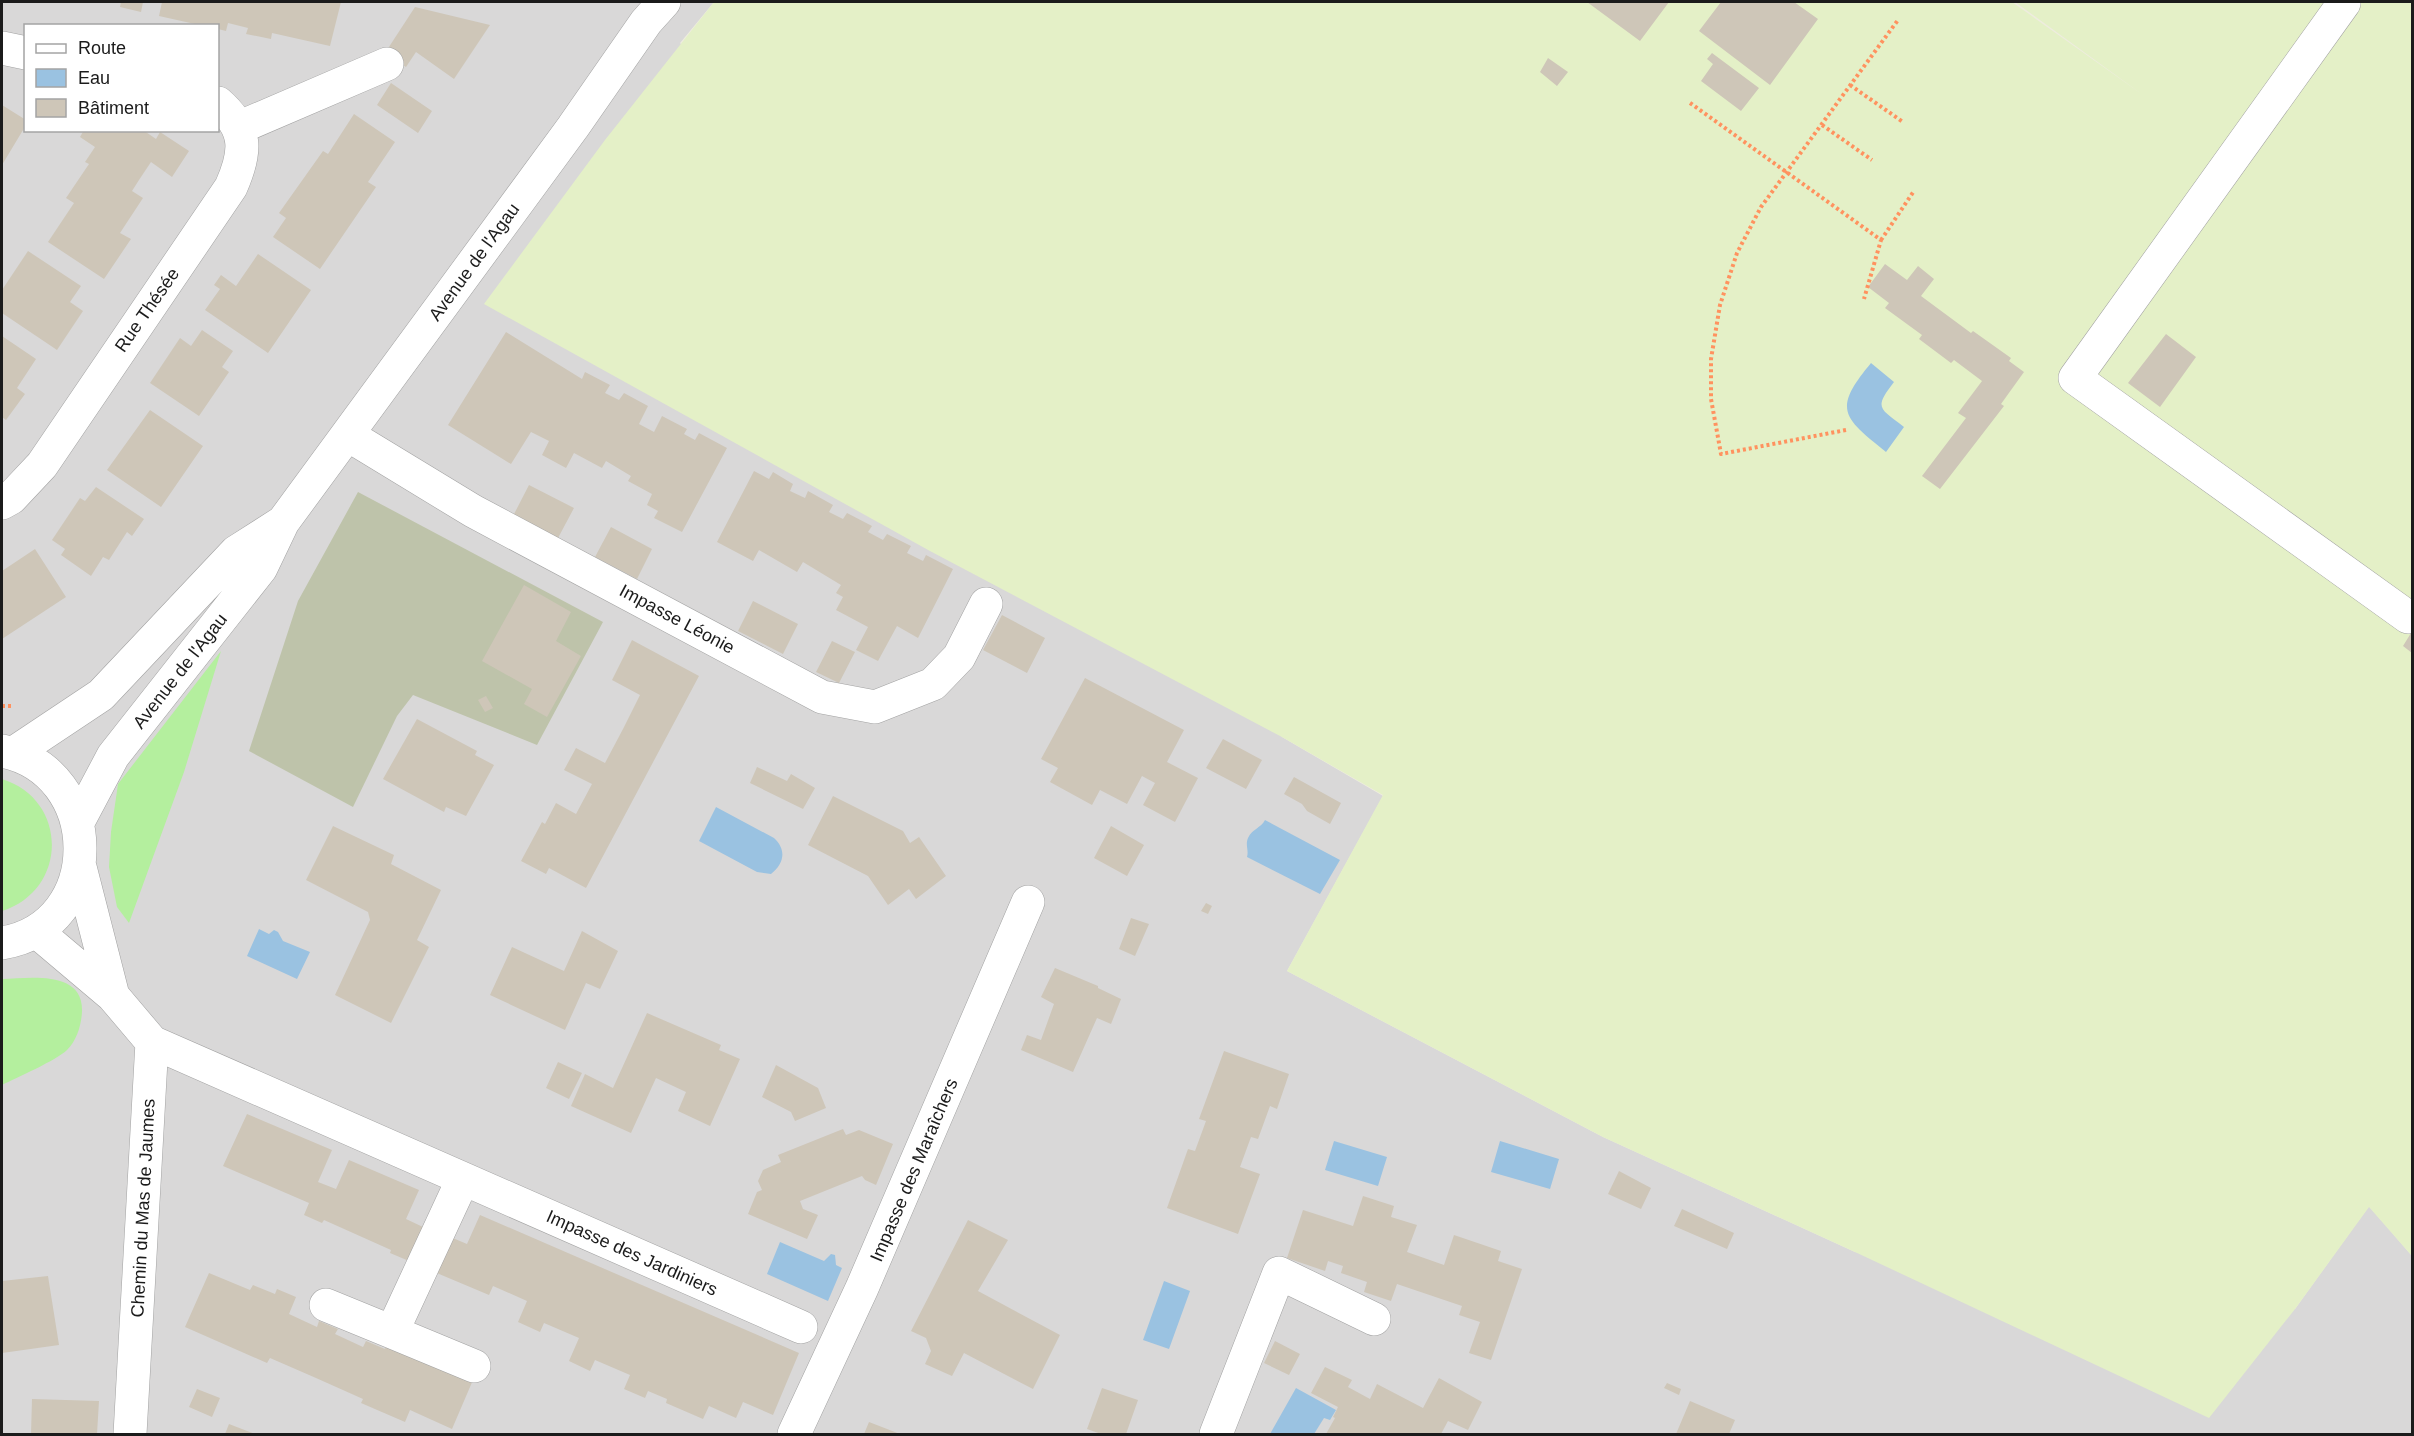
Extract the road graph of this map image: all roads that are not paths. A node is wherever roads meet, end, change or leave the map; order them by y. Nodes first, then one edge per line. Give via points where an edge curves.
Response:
1 (664, 2) edge
2 (2342, 2) edge
3 (2, 48) edge
4 (24, 53) edge
5 (387, 64) dead end
6 (228, 116) edge
7 (348, 435) junction
8 (2, 503) edge
9 (283, 522) junction
10 (986, 604) dead end
11 (2408, 617) dead end
12 (8, 752) edge
13 (78, 822) junction
14 (80, 867) junction
15 (1028, 902) dead end
16 (36, 931) junction
17 (2, 943) edge
18 (112, 996) junction
19 (152, 1042) junction
20 (463, 1179) junction
21 (326, 1305) dead end
22 (1374, 1319) dead end
23 (801, 1327) dead end
24 (392, 1332) junction
25 (474, 1366) dead end
26 (130, 1434) edge
27 (794, 1434) edge
28 (1216, 1434) edge

1 - 7 street, Avenue de l'Agau
2 - 11 street via 2075,378
3 - 4 street
5 - 6 street
6 - 8 street, Rue Thésée via 243,144 231,188 42,465
7 - 9 street, Avenue de l'Agau
7 - 10 street, Impasse Léonie via 473,511 822,697 875,706 933,684 959,657
9 - 12 street, Avenue de l'Agau via 237,552 100,695
9 - 13 street, Avenue de l'Agau via 261,568 113,756
12 - 13 street, Avenue de l'Agau via 42,768 65,792
13 - 14 street, Avenue de l'Agau
14 - 16 street, Avenue de l'Agau via 71,892 56,914
14 - 18 street
15 - 27 street, Impasse des Maraîchers via 862,1288
16 - 17 street, Avenue de l'Agau
16 - 18 street
18 - 19 street
19 - 20 street, Impasse des Jardiniers
19 - 26 street, Chemin du Mas de Jaumes
20 - 23 street, Impasse des Jardiniers
20 - 24 street
21 - 24 street
22 - 28 street via 1279,1273
24 - 25 street

